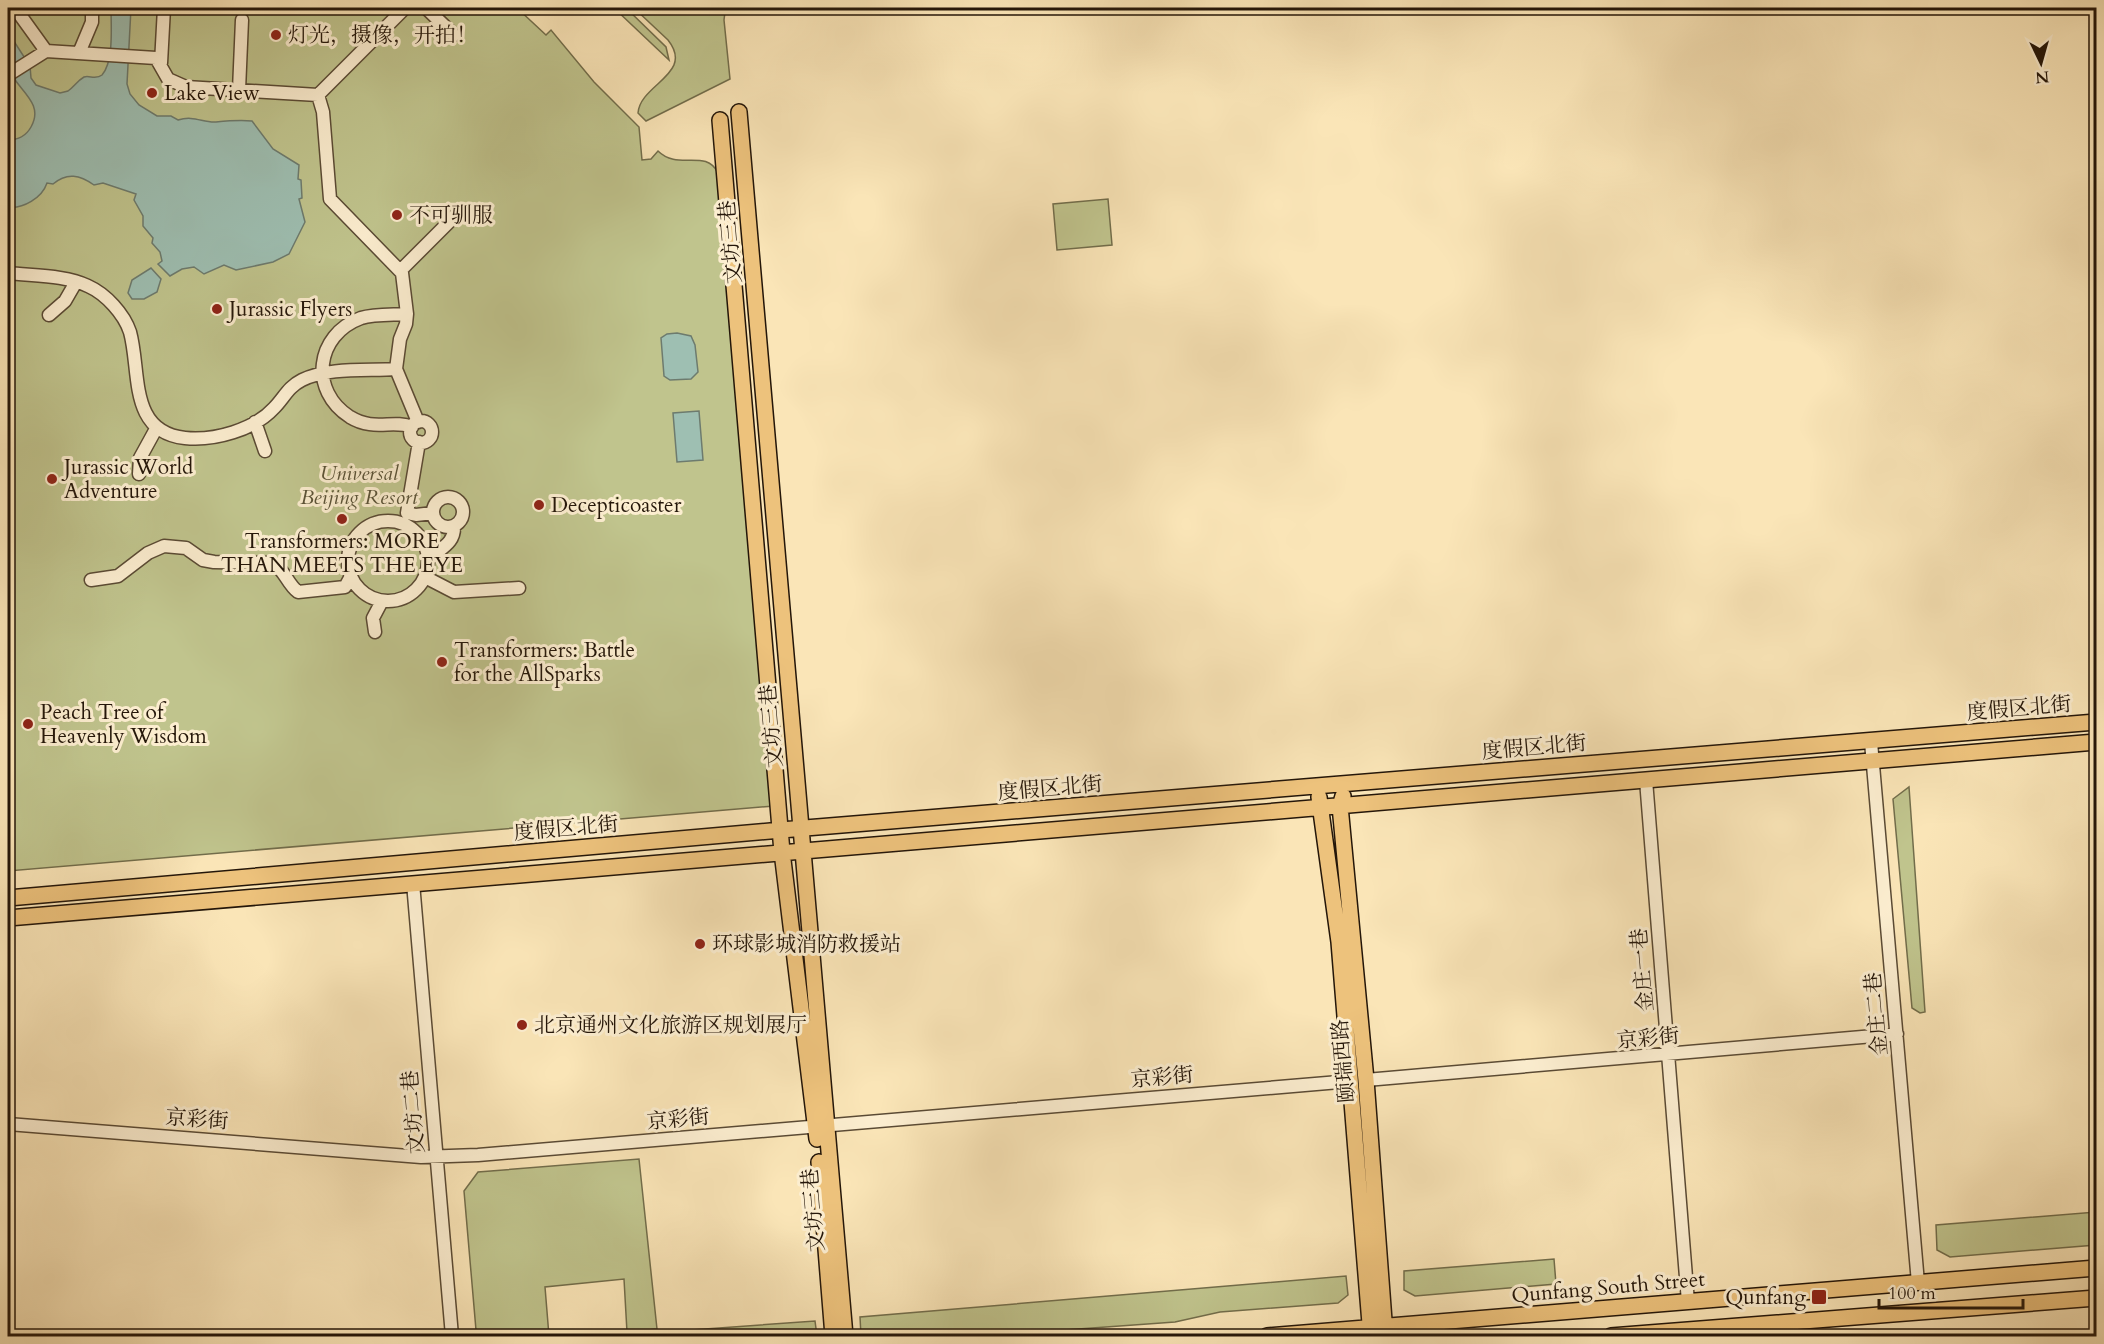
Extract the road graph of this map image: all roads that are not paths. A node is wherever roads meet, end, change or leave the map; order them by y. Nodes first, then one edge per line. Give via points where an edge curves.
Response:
1 (15, 8) edge
2 (164, 8) edge
3 (405, 8) edge
4 (426, 8) edge
5 (93, 10) dead end
6 (242, 20) dead end
7 (454, 35) dead end
8 (46, 51) junction
9 (79, 53) junction
10 (161, 63) junction
11 (9, 74) edge
12 (239, 90) junction
13 (318, 95) junction
14 (739, 112) dead end
15 (720, 120) dead end
16 (461, 210) dead end
17 (400, 270) junction
18 (8, 273) edge
19 (76, 282) junction
20 (407, 314) junction
21 (49, 315) dead end
22 (396, 369) junction
23 (322, 374) junction
24 (255, 422) junction
25 (415, 425) junction
26 (157, 427) junction
27 (419, 442) junction
28 (265, 451) dead end
29 (139, 474) dead end
30 (433, 513) junction
31 (405, 518) junction
32 (454, 526) junction
33 (428, 560) junction
34 (351, 576) junction
35 (425, 577) junction
36 (91, 580) dead end
37 (519, 588) dead end
38 (382, 601) junction
39 (375, 632) dead end
40 (2097, 722) edge
41 (1920, 738) junction
42 (1871, 742) junction
43 (2097, 742) edge
44 (1825, 745) junction
45 (1920, 756) junction
46 (1873, 760) junction
47 (1827, 764) junction
48 (1646, 780) junction
49 (1347, 783) junction
50 (1315, 786) junction
51 (1340, 806) junction
52 (1322, 807) junction
53 (781, 830) junction
54 (801, 830) junction
55 (804, 850) junction
56 (782, 852) junction
57 (413, 884) junction
58 (8, 898) edge
59 (8, 918) edge
60 (1897, 1034) junction
61 (1669, 1056) junction
62 (1359, 1080) junction
63 (8, 1124) edge
64 (821, 1126) junction
65 (436, 1156) junction
66 (2097, 1268) edge
67 (1918, 1283) junction
68 (2097, 1298) edge
69 (1688, 1302) junction
70 (1378, 1332) edge
71 (452, 1336) edge
72 (833, 1336) edge
73 (845, 1336) edge
74 (1267, 1336) edge
75 (1611, 1336) edge

1 - 8 street
2 - 10 street
3 - 13 street
4 - 7 street
5 - 9 street via 93,22
6 - 12 street
8 - 9 street
8 - 11 street
9 - 10 street via 156,58
10 - 12 street via 168,79 176,84
12 - 13 street
13 - 17 street via 323,112 330,199
14 - 54 main road, 文坊三巷
15 - 53 main road, 文坊三巷
16 - 17 street
17 - 20 street
18 - 19 street
19 - 21 street via 65,301
19 - 26 street via 100,293 123,318 129,331 138,390 148,418
20 - 22 street
20 - 23 street via 362,318 351,324 332,341
22 - 23 street
22 - 25 street
23 - 24 street via 290,386 273,410
23 - 25 street via 327,394 352,418 376,426
24 - 26 street via 216,435 188,438 170,435
24 - 28 street
25 - 27 street via 411,435
25 - 27 street via 428,424 432,430 428,440
26 - 29 street via 140,458
27 - 31 street
30 - 31 street
30 - 32 street via 440,525
30 - 32 street via 440,499 456,499 463,513
31 - 33 street via 427,550
31 - 34 street via 380,522 360,533 349,553
32 - 33 street via 451,542
33 - 35 street
34 - 36 street via 345,587 298,592 272,563 214,562 203,560 186,548 164,546 147,553 118,576
34 - 38 street via 363,592
35 - 37 street via 454,592
35 - 38 street via 420,586 403,598
38 - 39 street via 373,618
40 - 41 main road, 度假区北街
41 - 42 main road, 度假区北街
41 - 45 main road via 1916,744
42 - 44 main road, 度假区北街
42 - 46 street, 金庄二巷
43 - 45 main road, 度假区北街
44 - 47 main road via 1831,753
44 - 49 main road, 度假区北街
45 - 46 main road, 度假区北街
46 - 47 main road, 度假区北街
46 - 60 street, 金庄二巷
47 - 48 main road, 度假区北街
48 - 51 main road, 度假区北街
48 - 61 street, 金庄一巷
49 - 50 main road, 度假区北街
49 - 51 main road, 颐瑞西路
50 - 52 main road, 颐瑞西路
50 - 54 main road, 度假区北街
51 - 52 main road, 度假区北街
51 - 62 main road, 颐瑞西路
52 - 55 main road, 度假区北街
52 - 62 main road, 颐瑞西路
53 - 54 main road, 度假区北街
53 - 56 main road, 文坊三巷
53 - 58 main road, 度假区北街
54 - 55 main road, 文坊三巷
55 - 56 main road, 度假区北街
55 - 64 main road, 文坊三巷
56 - 57 main road, 度假区北街
56 - 64 main road, 文坊三巷
57 - 59 main road, 度假区北街
57 - 65 street, 文坊二巷
60 - 61 street, 京彩街
60 - 67 street, 金庄二巷
61 - 62 street, 京彩街
61 - 69 street, 金庄一巷
62 - 64 street, 京彩街
62 - 70 main road, 颐瑞西路
63 - 65 street, 京彩街
64 - 65 street, 京彩街
64 - 72 main road, 文坊三巷
64 - 73 main road, 文坊三巷
65 - 71 street, 文坊二巷
66 - 67 main road, Qunfang South Street
67 - 69 main road, Qunfang South Street
68 - 75 main road
69 - 70 main road, Qunfang South Street
70 - 74 main road, Qunfang South Street

